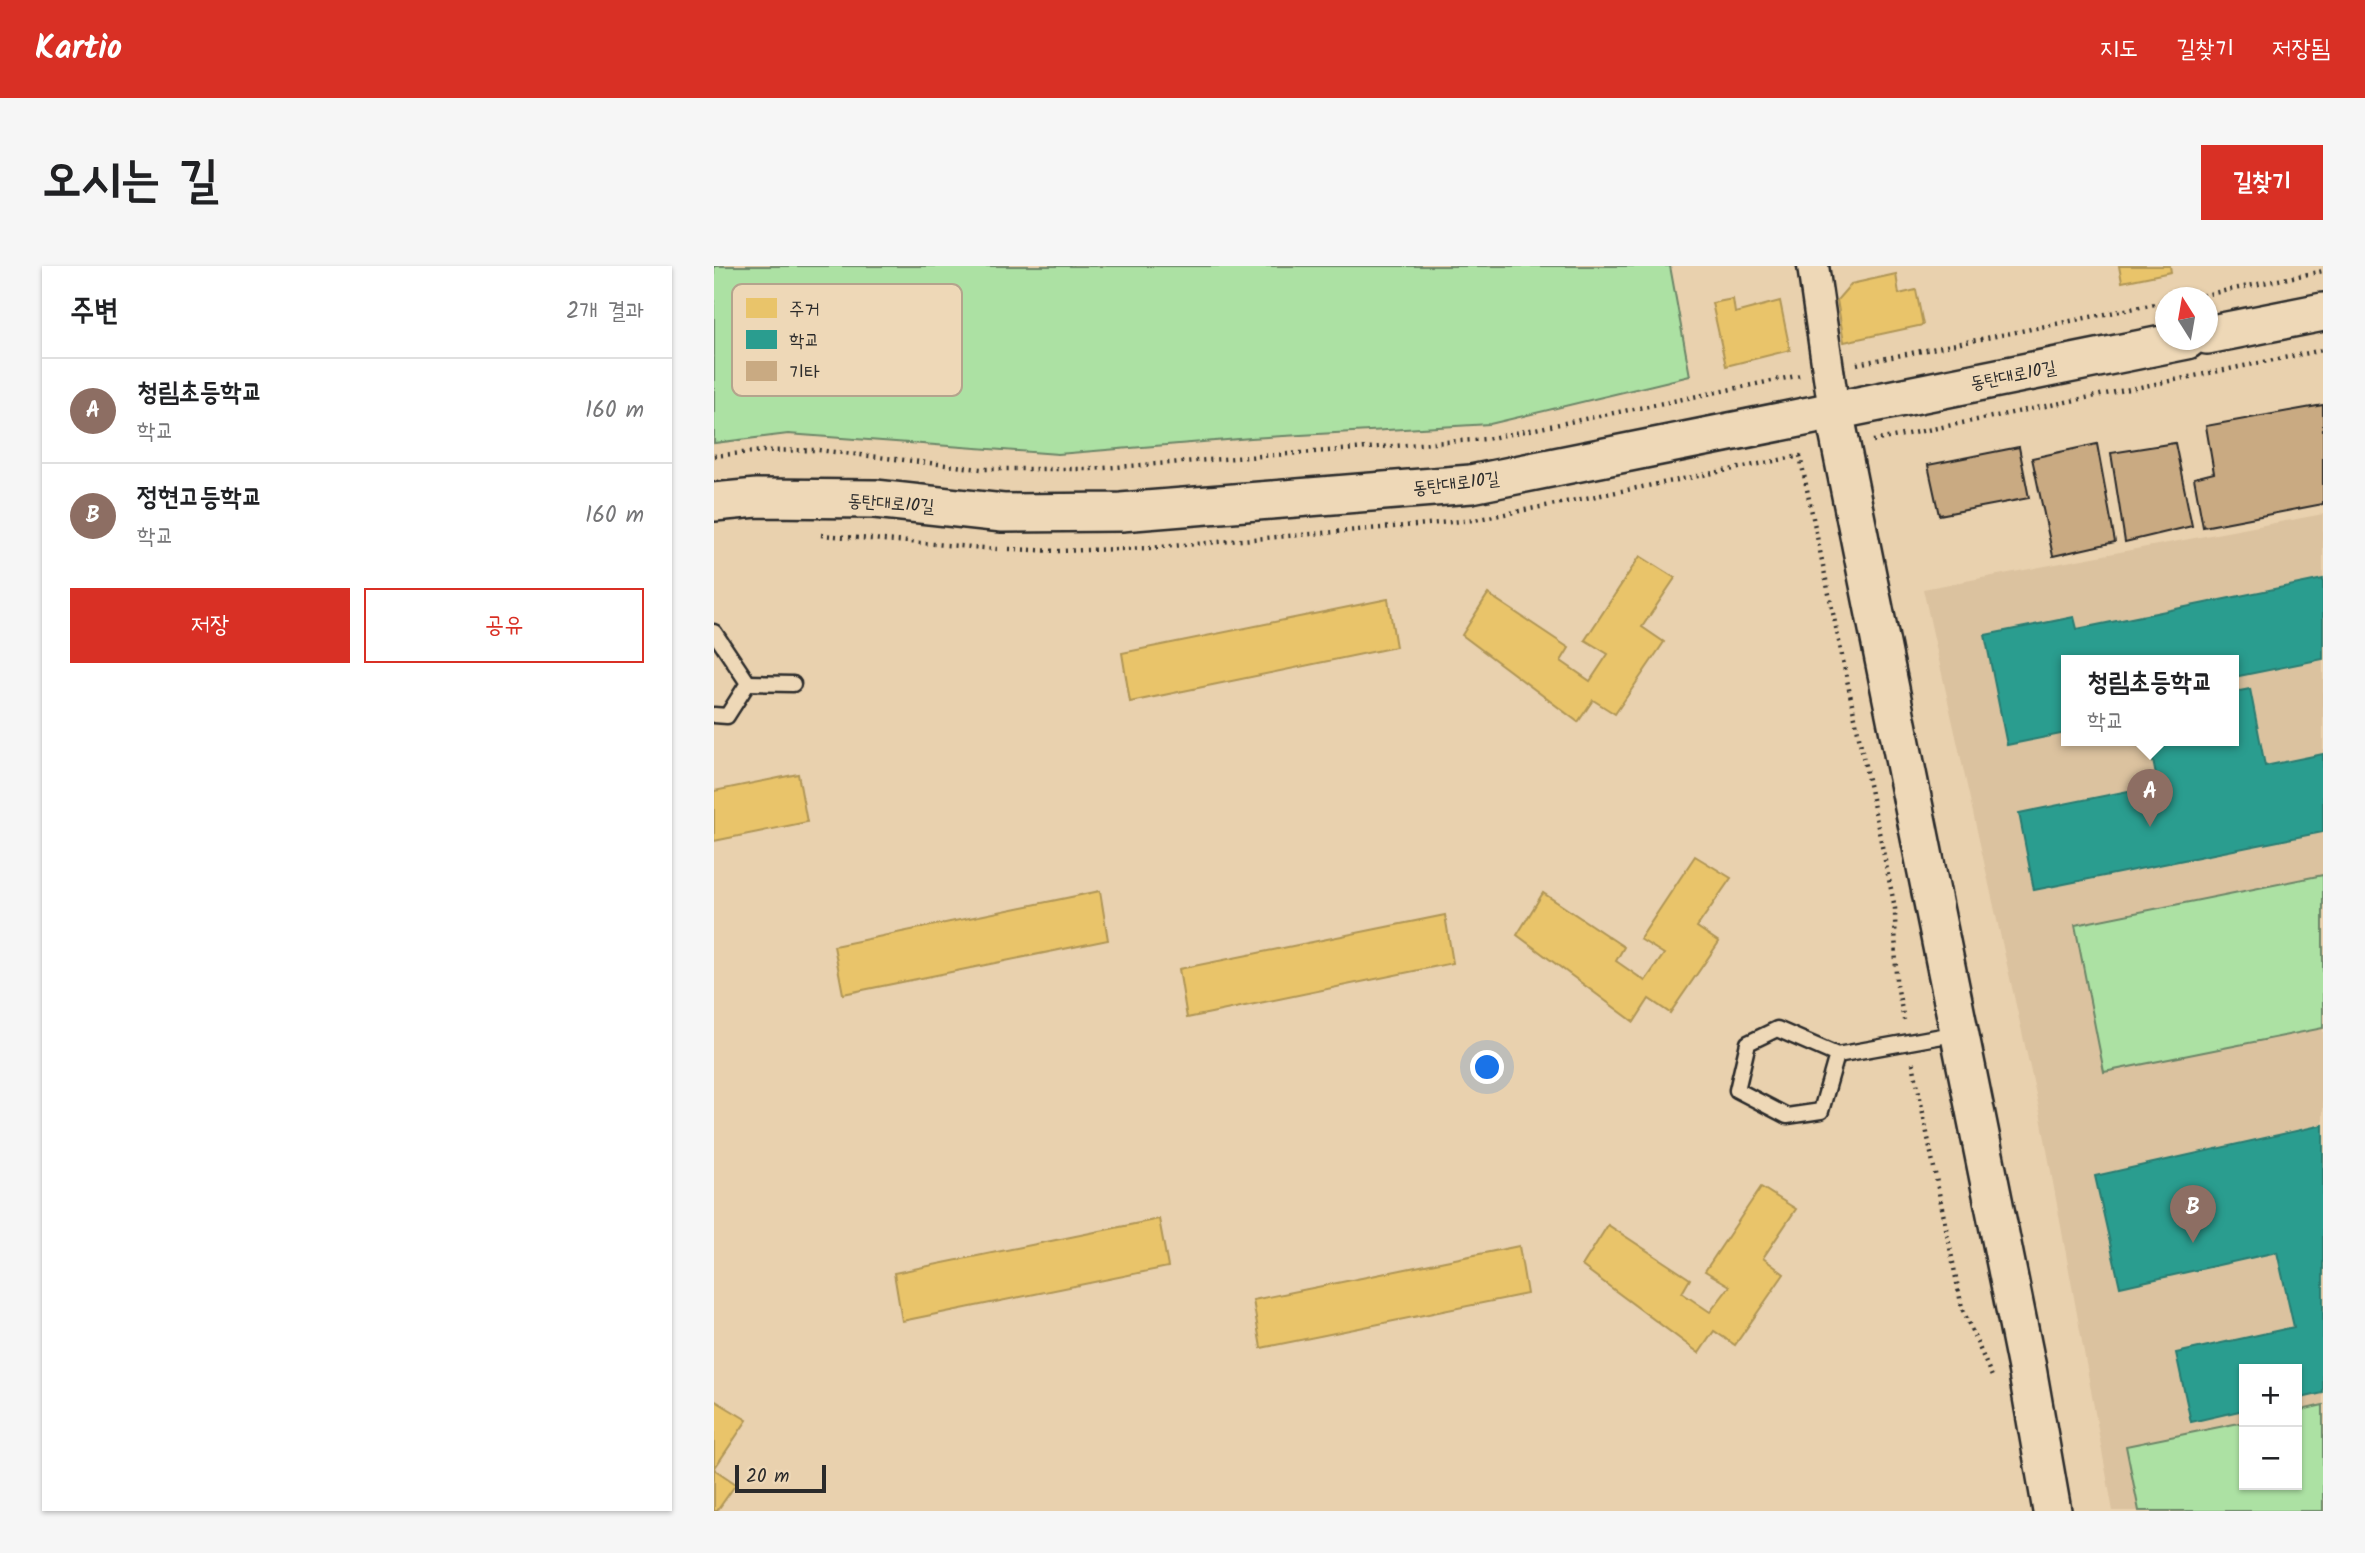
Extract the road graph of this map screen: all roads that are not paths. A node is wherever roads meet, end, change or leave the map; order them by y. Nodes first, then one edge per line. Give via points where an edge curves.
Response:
1 (1821, 267) edge
2 (2323, 312) edge
3 (2218, 333) edge
4 (2155, 346) edge
5 (1834, 411) junction
6 (714, 502) edge
7 (714, 632) edge
8 (748, 682) junction
9 (793, 684) dead end
10 (714, 715) edge
11 (1960, 1033) junction
12 (1837, 1055) junction
13 (2052, 1511) edge

1 - 5 street
2 - 3 street
4 - 5 street, 동탄대로10길
5 - 6 street, 동탄대로10길 via 1457,485 1121,512 1003,513 875,499
5 - 11 street
7 - 8 lane
8 - 9 lane
8 - 10 lane via 727,716
11 - 12 lane
11 - 13 street
12 - 12 lane via 1777,1029 1748,1043 1738,1090 1787,1116 1821,1111

